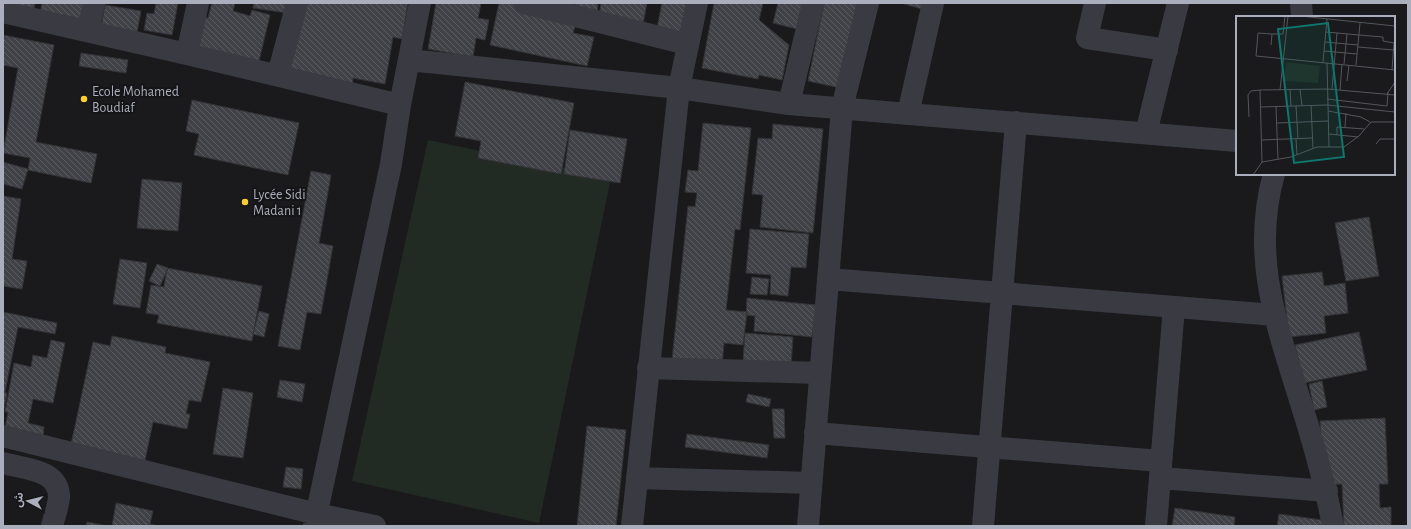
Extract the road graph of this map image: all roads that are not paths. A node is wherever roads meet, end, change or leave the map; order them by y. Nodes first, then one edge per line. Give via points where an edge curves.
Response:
1 (94, 3) edge
2 (198, 3) edge
3 (297, 3) edge
4 (420, 3) edge
5 (524, 3) edge
6 (697, 3) edge
7 (813, 3) edge
8 (868, 3) edge
9 (933, 3) edge
10 (1095, 3) edge
11 (1178, 3) edge
12 (1301, 3) edge
13 (3, 12) edge
14 (1302, 16) edge
15 (88, 31) junction
16 (687, 44) junction
17 (1167, 50) junction
18 (187, 54) junction
19 (409, 60) junction
20 (278, 75) junction
21 (679, 88) junction
22 (789, 104) junction
23 (400, 105) junction
24 (842, 108) junction
25 (908, 114) junction
26 (1016, 122) junction
27 (1146, 133) junction
28 (1236, 141) edge
29 (1274, 175) edge
30 (828, 279) junction
31 (1002, 293) junction
32 (1174, 307) junction
33 (1274, 315) junction
34 (648, 368) junction
35 (820, 373) junction
36 (815, 433) junction
37 (3, 436) edge
38 (990, 448) junction
39 (3, 463) edge
40 (1161, 470) junction
41 (637, 478) junction
42 (811, 483) junction
43 (1327, 491) junction
44 (315, 520) edge
45 (52, 526) edge
46 (375, 526) edge
47 (632, 526) edge
48 (808, 526) edge
49 (983, 526) edge
50 (1156, 526) edge
51 (1333, 526) edge

1 - 15 street
2 - 18 street
3 - 20 street
4 - 19 street
5 - 16 street
6 - 16 street
7 - 22 street
8 - 24 street
9 - 25 street
10 - 17 street via 1086,38
11 - 17 street
12 - 14 street
13 - 15 street
15 - 18 street
16 - 21 street
17 - 27 street
18 - 20 street
19 - 21 street
19 - 23 street
20 - 23 street
21 - 22 street
21 - 34 street
22 - 24 street
23 - 44 street via 391,164
24 - 25 street
24 - 30 street
25 - 26 street
26 - 27 street
26 - 31 street
27 - 28 street
29 - 33 street via 1265,225 1266,272
30 - 31 street
30 - 35 street
31 - 32 street
31 - 38 street
32 - 33 street
32 - 40 street
33 - 43 street
34 - 35 street
34 - 41 street
35 - 36 street
36 - 38 street
36 - 42 street
37 - 44 street
38 - 40 street
38 - 49 street
39 - 45 street via 49,475 57,484 59,497
40 - 43 street
40 - 50 street
41 - 42 street
41 - 47 street
42 - 48 street
43 - 51 street
44 - 46 street

